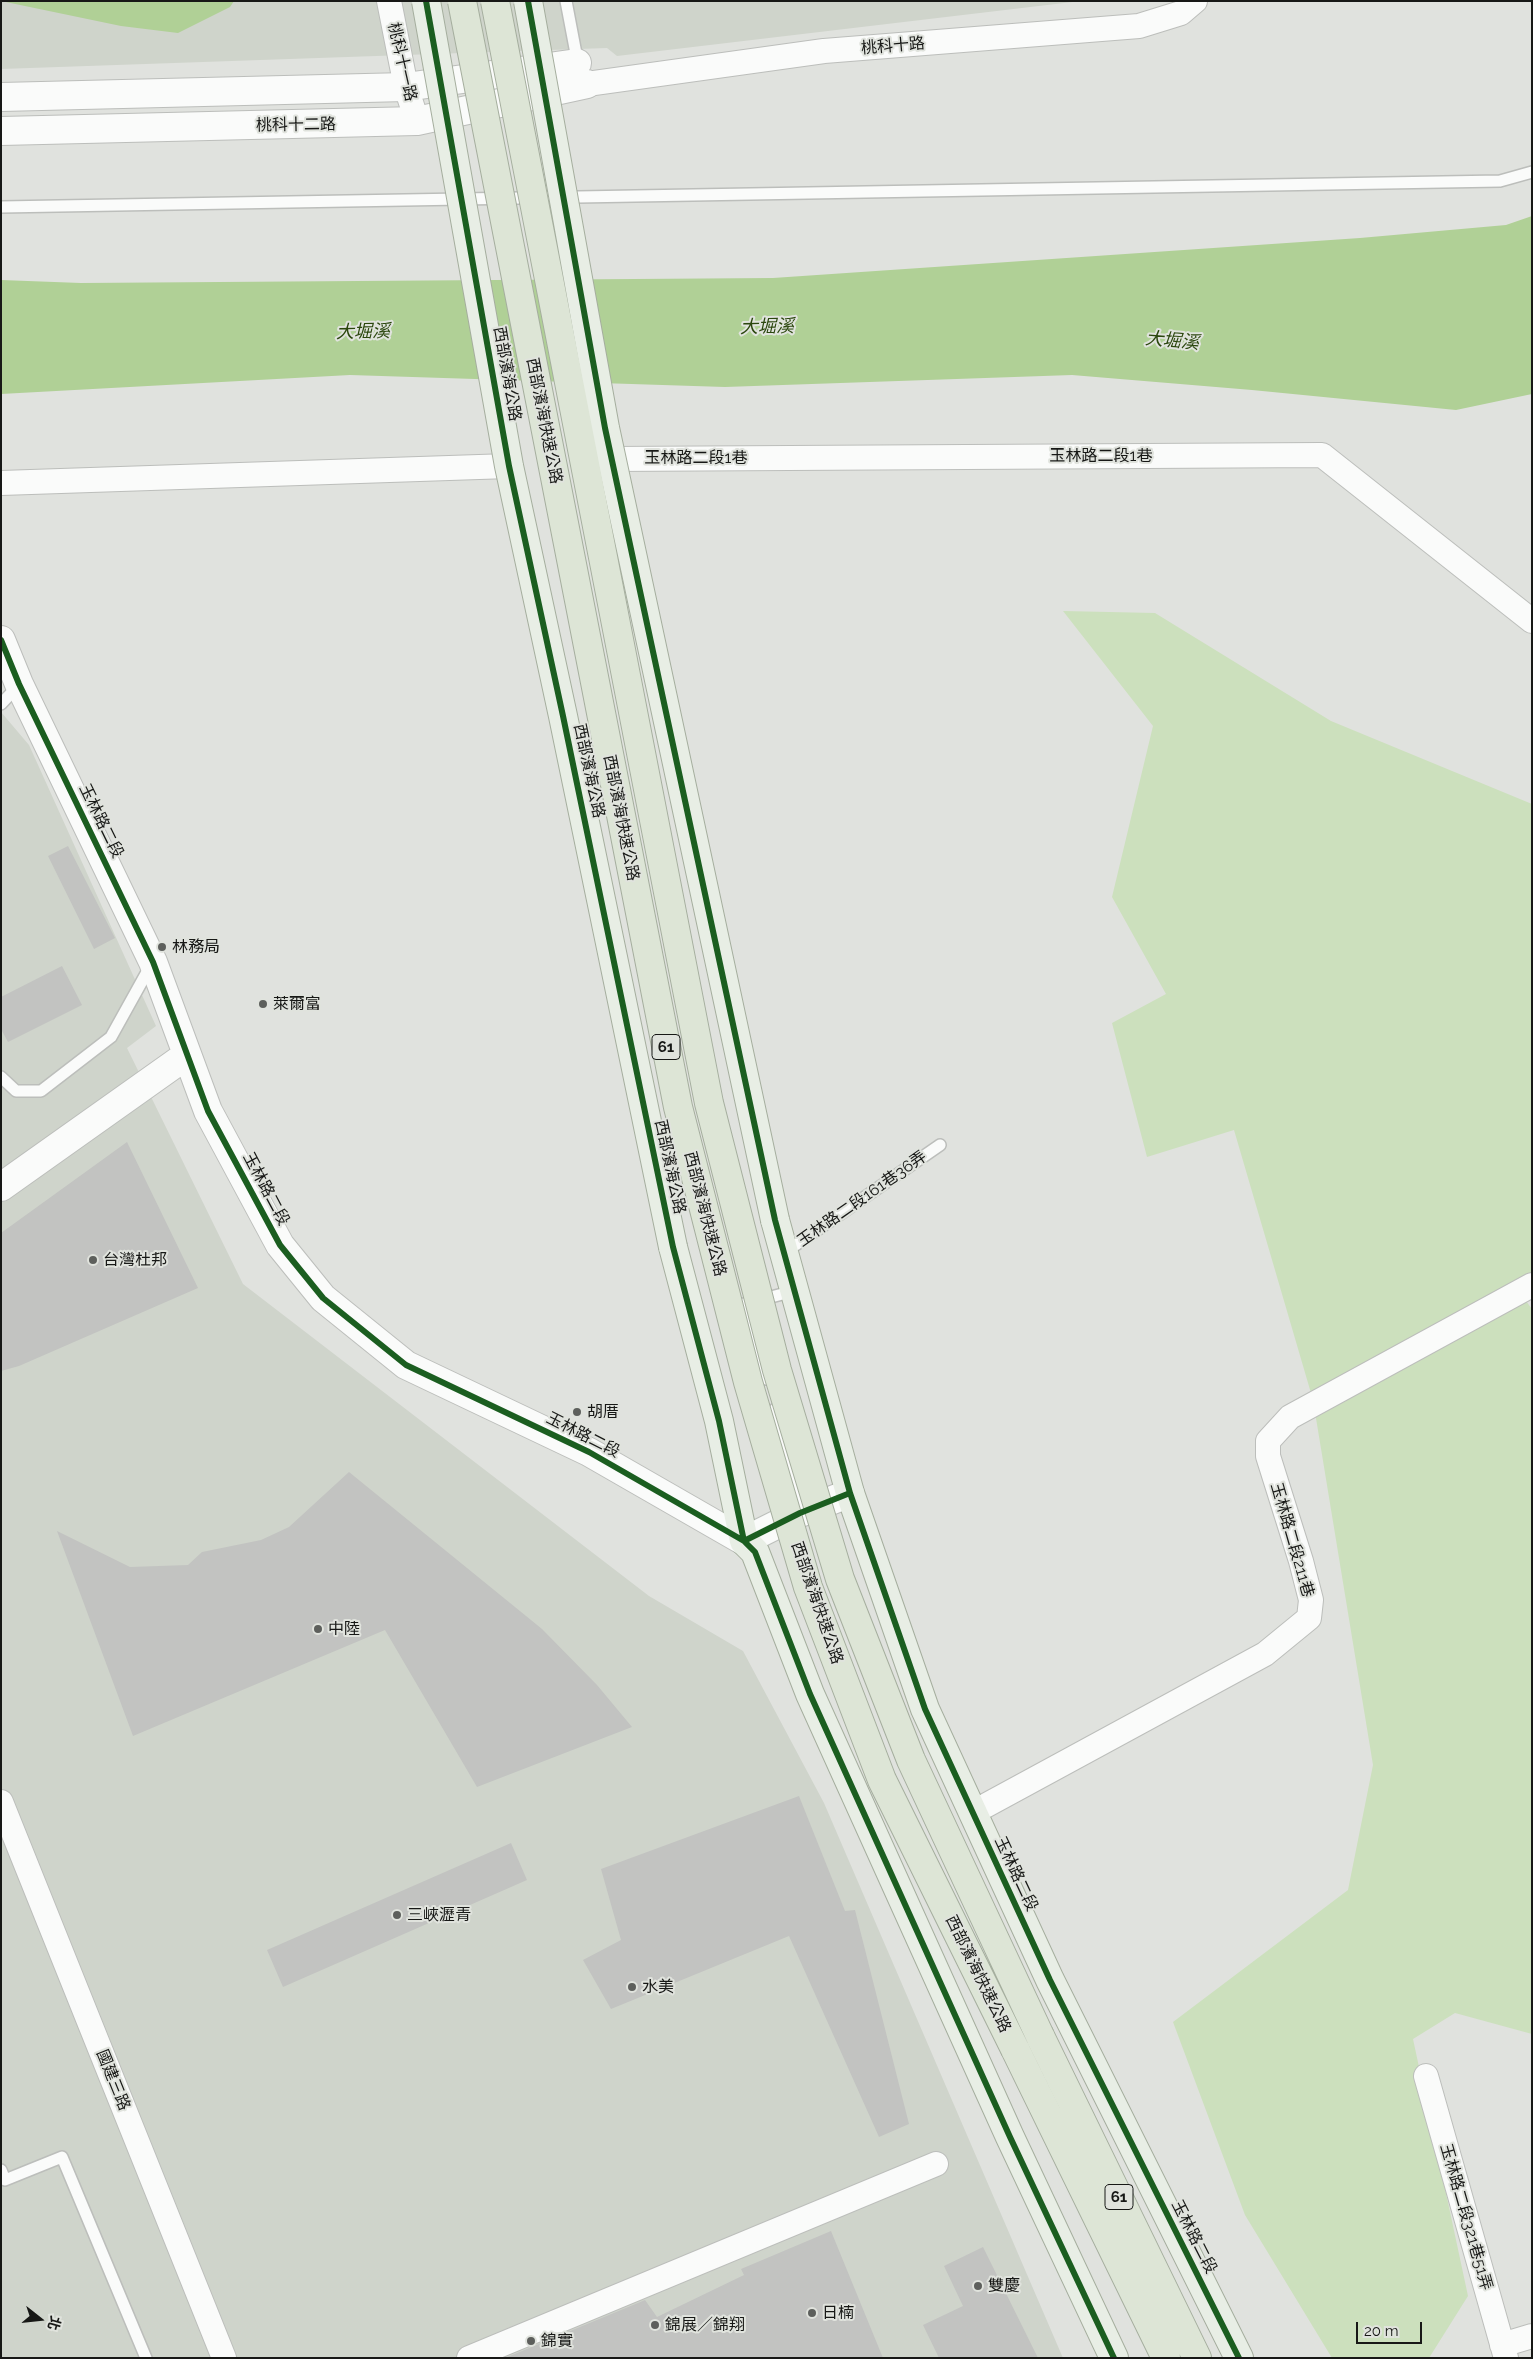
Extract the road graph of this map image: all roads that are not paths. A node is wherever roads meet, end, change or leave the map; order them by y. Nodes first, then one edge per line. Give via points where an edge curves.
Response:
1 (389, 1) edge
2 (426, 1) edge
3 (462, 1) edge
4 (495, 1) edge
5 (528, 1) edge
6 (566, 1) edge
7 (1195, 1) edge
8 (582, 73) junction
9 (406, 87) junction
10 (1, 97) edge
11 (416, 121) junction
12 (1, 131) edge
13 (1532, 172) edge
14 (1, 207) edge
15 (612, 459) junction
16 (509, 466) junction
17 (1, 483) edge
18 (1532, 621) edge
19 (1, 640) edge
20 (10, 694) edge
21 (153, 962) junction
22 (187, 1055) junction
23 (1, 1077) edge
24 (940, 1145) dead end
25 (1, 1187) edge
26 (784, 1253) junction
27 (1532, 1285) edge
28 (794, 1291) junction
29 (850, 1493) junction
30 (800, 1513) junction
31 (744, 1541) junction
32 (1, 1802) edge
33 (972, 1813) junction
34 (1426, 2076) dead end
35 (936, 2164) dead end
36 (1, 2170) edge
37 (1532, 2336) edge
38 (1504, 2352) edge
39 (146, 2358) edge
40 (224, 2358) edge
41 (469, 2358) edge
42 (1114, 2358) edge
43 (1166, 2358) edge
44 (1197, 2358) edge
45 (1239, 2358) edge

1 - 9 street, 桃科十一路
2 - 16 main road, 西部濱海公路 / 61, bridge
3 - 43 highway, 西部濱海快速公路 / 61, bridge via 678,1107 748,1382 808,1587 882,1780
4 - 44 highway, 西部濱海快速公路 / 61, bridge via 709,1104 777,1370 840,1579 911,1760 1040,2036
5 - 15 main road, 61, bridge
6 - 8 lane
7 - 8 street, 桃科十路 via 1181,13 1140,26
8 - 9 street
8 - 11 street, 桃科十二路
9 - 10 street
9 - 11 street, 桃科十一路
11 - 12 street, 桃科十二路
13 - 14 lane via 1500,181
15 - 18 street, 玉林路二段1巷 via 1322,455
15 - 26 main road, 61, bridge
16 - 17 street
16 - 31 main road, 西部濱海公路 / 61, bridge via 673,1247 719,1421
19 - 20 street, 玉林路二段
20 - 21 street, 玉林路二段
21 - 22 street, 玉林路二段
21 - 23 lane via 111,1037 41,1090 16,1091
22 - 25 street
22 - 31 street, 玉林路二段 via 208,1111 280,1245 323,1298 406,1365 589,1452
24 - 26 lane, 玉林路二段161巷36弄
26 - 28 main road, 61
27 - 33 street, 玉林路二段211巷 via 1290,1417 1268,1441 1268,1456 1310,1600 1309,1618 1265,1654
28 - 29 main road, 61
28 - 30 lane via 744,1304 783,1439
29 - 30 street
29 - 33 main road, 玉林路二段 / 61 via 925,1709
30 - 31 street
31 - 42 main road, 玉林路二段 / 61 via 755,1552 814,1703
32 - 40 street, 國建三路
33 - 45 main road, 玉林路二段 / 61 via 1050,1980
34 - 38 street, 玉林路二段321巷51弄
35 - 41 street
36 - 39 lane via 6,2180 62,2157
37 - 38 street

